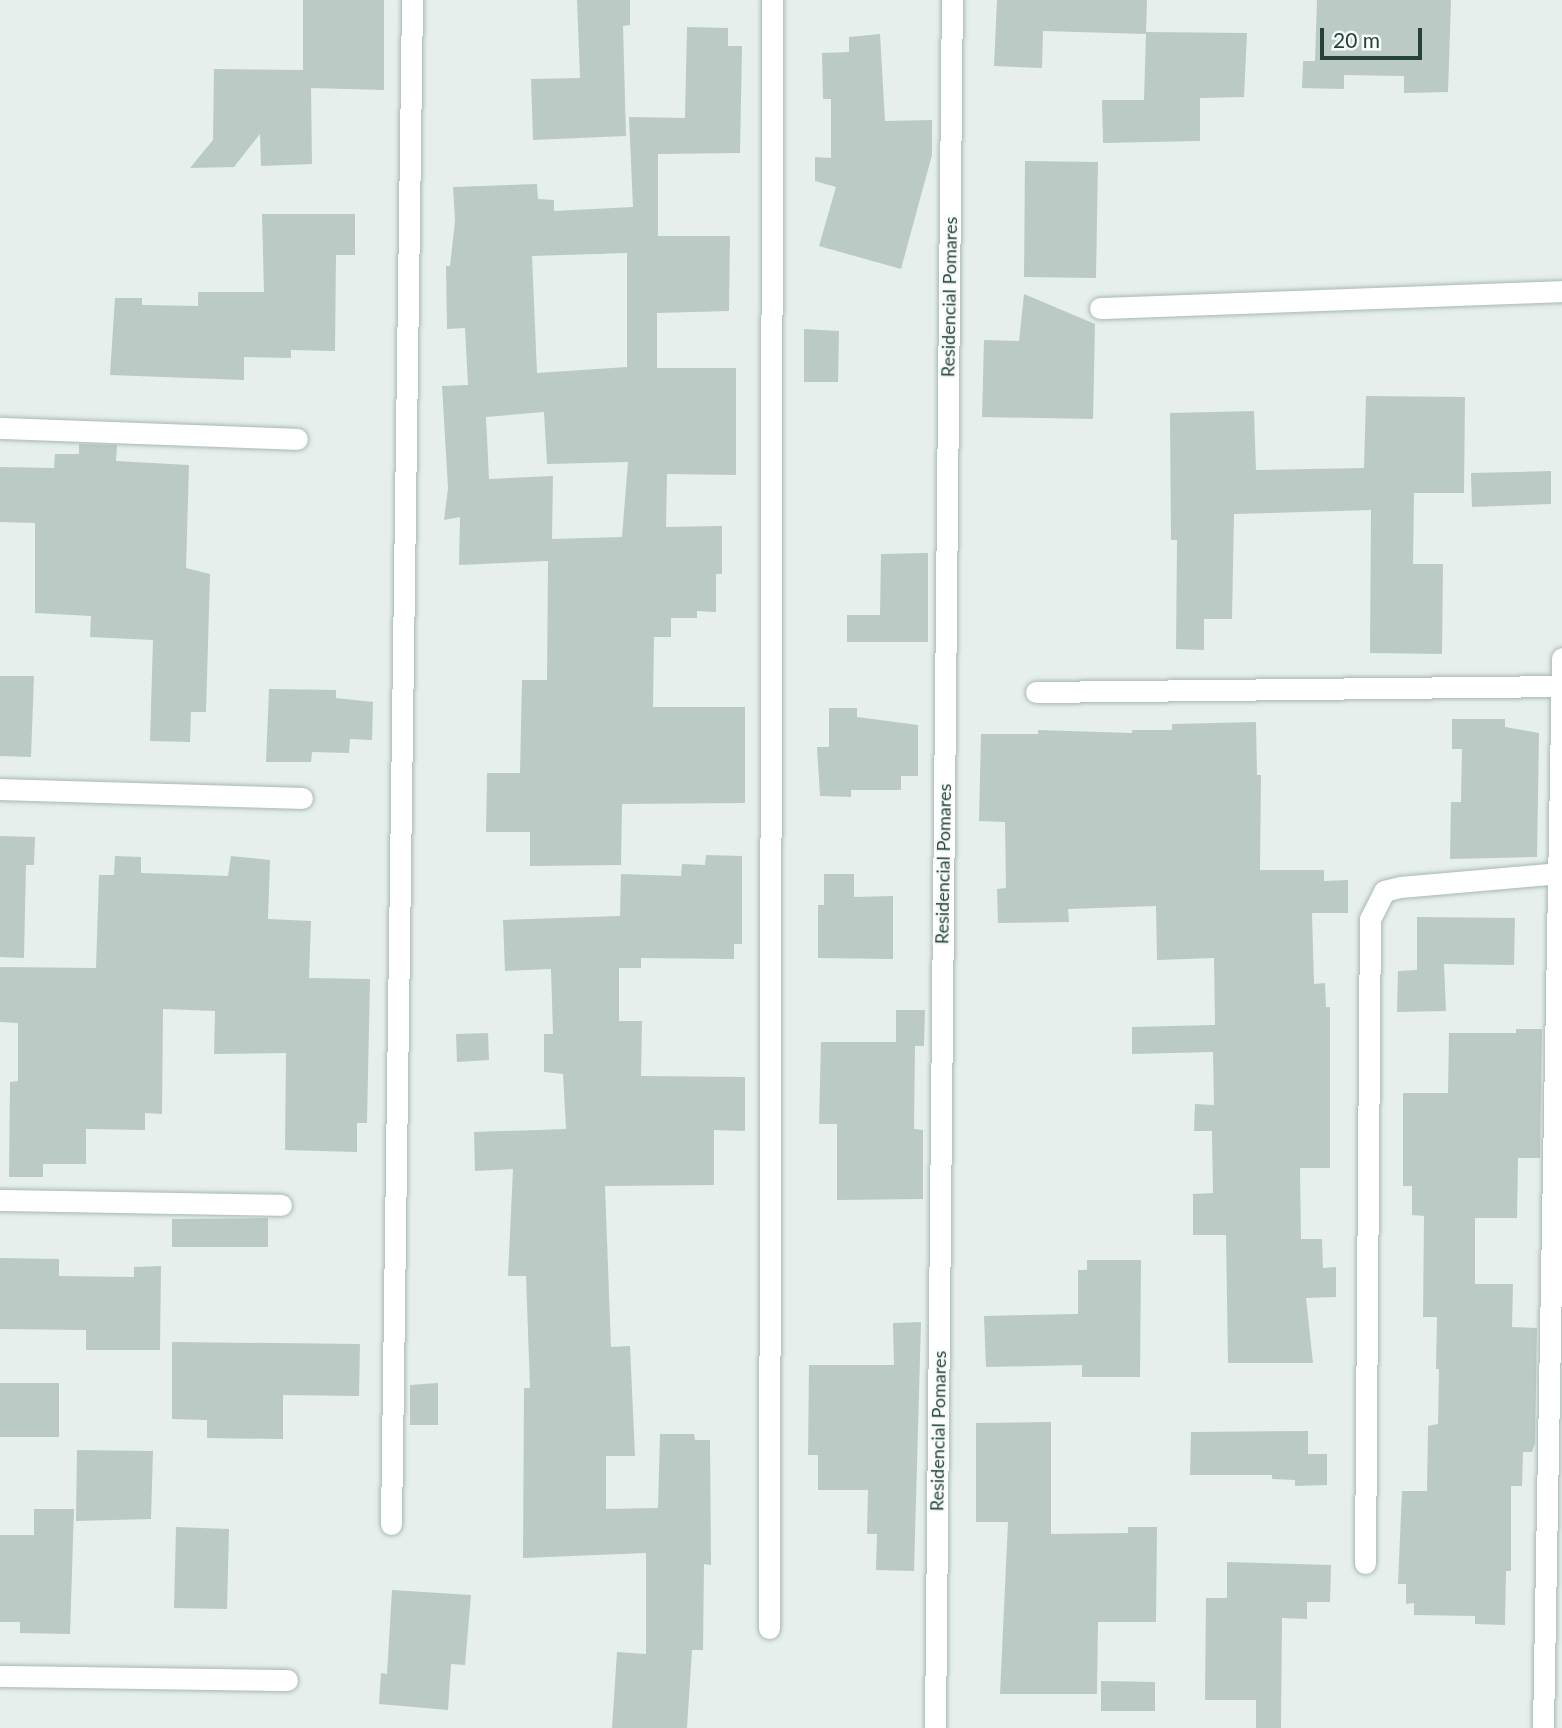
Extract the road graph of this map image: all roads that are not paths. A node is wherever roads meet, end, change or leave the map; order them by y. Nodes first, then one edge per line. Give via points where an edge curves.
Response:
1 (412, 0) edge
2 (772, 0) edge
3 (952, 0) edge
4 (1562, 290) edge
5 (1100, 308) dead end
6 (0, 428) edge
7 (296, 439) dead end
8 (1562, 658) edge
9 (1562, 686) edge
10 (1036, 692) dead end
11 (0, 789) edge
12 (302, 798) dead end
13 (1560, 873) junction
14 (0, 1200) edge
15 (281, 1205) dead end
16 (391, 1524) dead end
17 (1365, 1563) dead end
18 (769, 1628) dead end
19 (0, 1676) edge
20 (287, 1680) dead end
21 (935, 1728) edge
22 (1543, 1728) edge

1 - 16 street
2 - 18 street
3 - 21 street, Residencial Pomares
4 - 5 street
6 - 7 street
8 - 9 street
9 - 10 street
9 - 13 street
11 - 12 street
13 - 17 street via 1400,887 1384,891 1370,919
13 - 22 street
14 - 15 street
19 - 20 street

